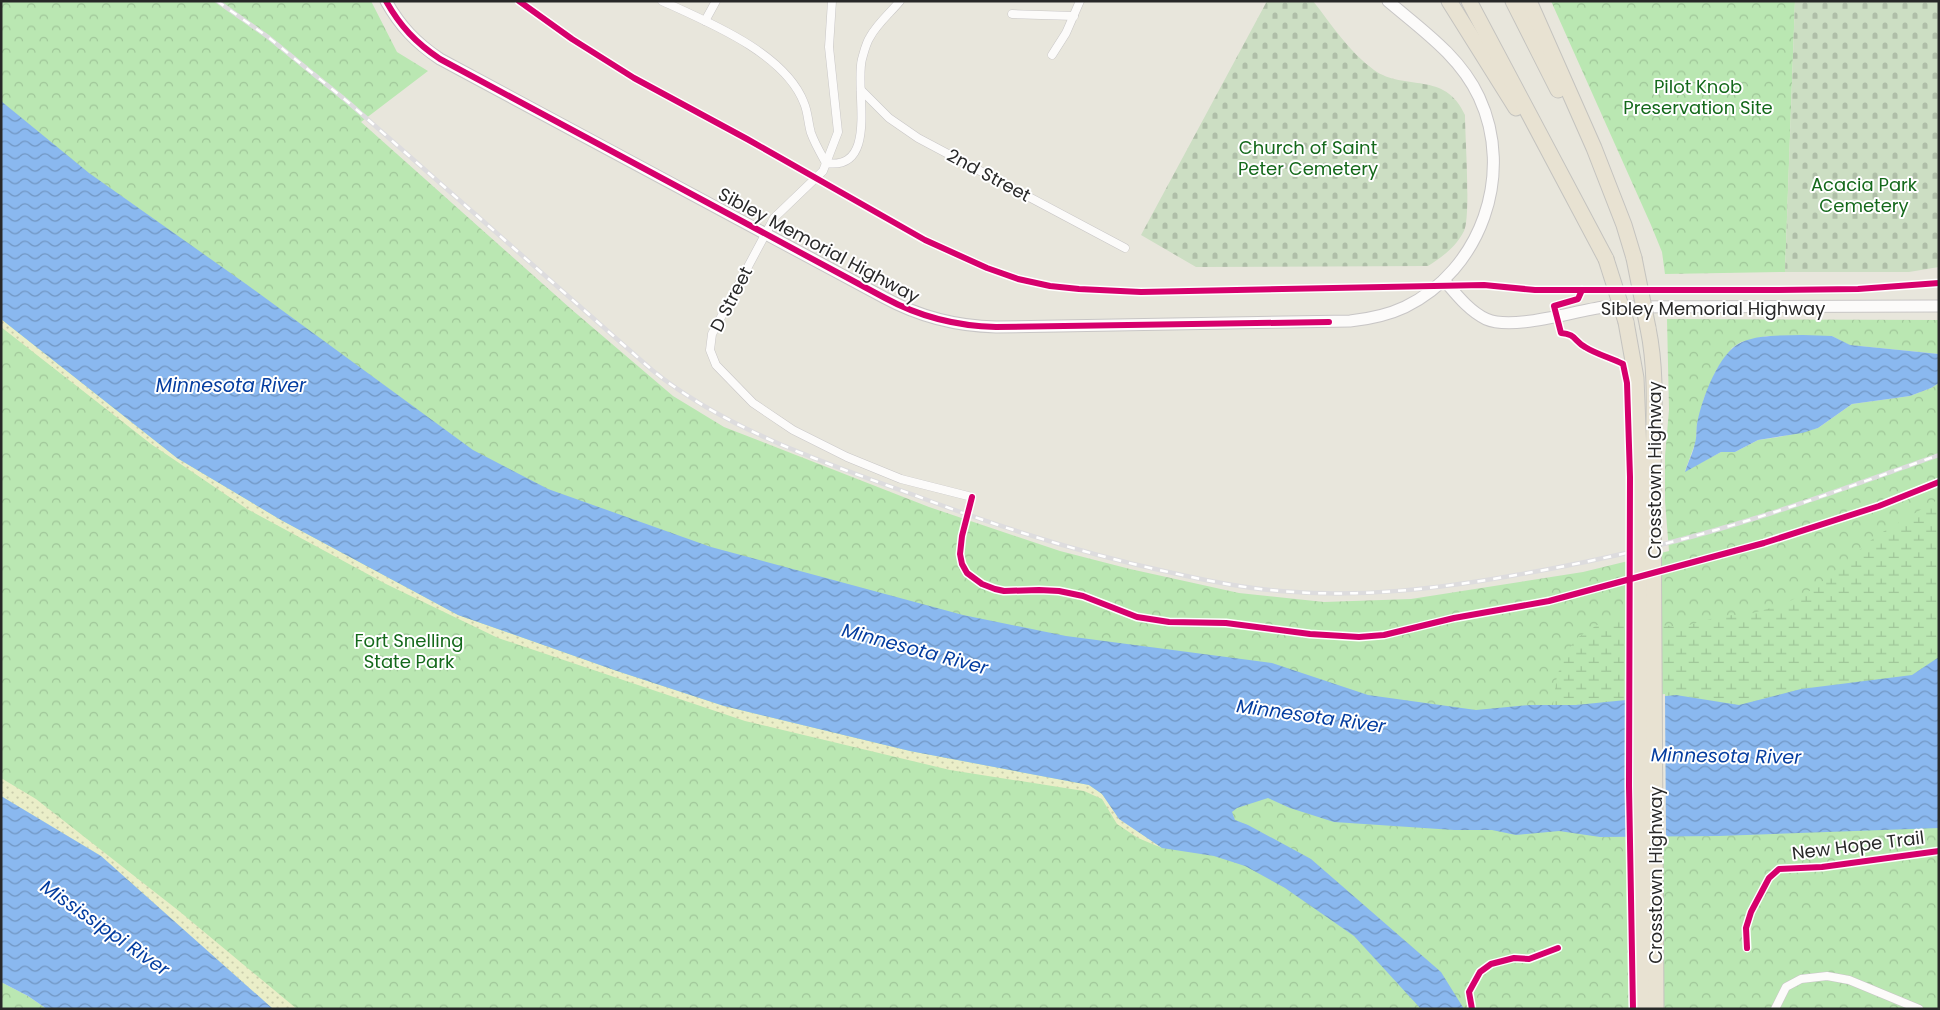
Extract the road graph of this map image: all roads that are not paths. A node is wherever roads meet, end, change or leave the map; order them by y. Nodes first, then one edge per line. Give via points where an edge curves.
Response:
1 (386, 1) edge
2 (662, 1) edge
3 (716, 1) edge
4 (832, 1) edge
5 (900, 1) edge
6 (1080, 1) edge
7 (1388, 1) edge
8 (1449, 1) edge
9 (1469, 1) edge
10 (1513, 1) edge
11 (1529, 1) edge
12 (1012, 14) dead end
13 (1074, 16) junction
14 (705, 21) junction
15 (1052, 56) dead end
16 (861, 90) junction
17 (826, 163) junction
18 (1617, 207) junction
19 (1584, 218) junction
20 (765, 234) junction
21 (1125, 248) dead end
22 (1444, 280) junction
23 (1939, 306) edge
24 (1646, 477) junction
25 (972, 497) dead end
26 (1643, 1009) edge
27 (1656, 1009) edge
28 (1775, 1009) edge
29 (1919, 1009) edge

1 - 20 main road, Sibley Memorial Highway via 408,34 440,59
2 - 14 street
3 - 14 street
4 - 17 street, D Street via 829,47 838,132
5 - 16 street via 870,37 862,62
6 - 13 street
7 - 22 main road, Sibley Memorial Highway via 1439,45 1466,75 1485,111 1492,140 1493,182 1484,220 1465,256
8 - 19 highway
9 - 19 highway
10 - 18 highway
11 - 18 highway
12 - 13 street
13 - 15 street
14 - 17 street via 762,52 787,75 804,103 810,132
16 - 17 street via 861,140 848,160 836,165
16 - 21 street, 2nd Street via 889,118 918,138
17 - 20 street, D Street via 817,178 774,218
18 - 24 highway, Crosstown Highway, bridge via 1634,258 1653,352
19 - 24 highway, Crosstown Highway, bridge via 1606,259 1626,322 1636,378
20 - 22 main road, Sibley Memorial Highway via 905,309 936,320 978,327 1350,321 1404,308
20 - 25 street, D Street via 712,334 710,350 716,365 753,403 793,430 901,479
22 - 23 main road, Sibley Memorial Highway via 1478,314 1506,324 1604,306
24 - 26 highway, bridge via 1639,549
24 - 27 highway, Crosstown Highway, bridge
28 - 29 street via 1786,987 1801,979 1826,976 1848,980

